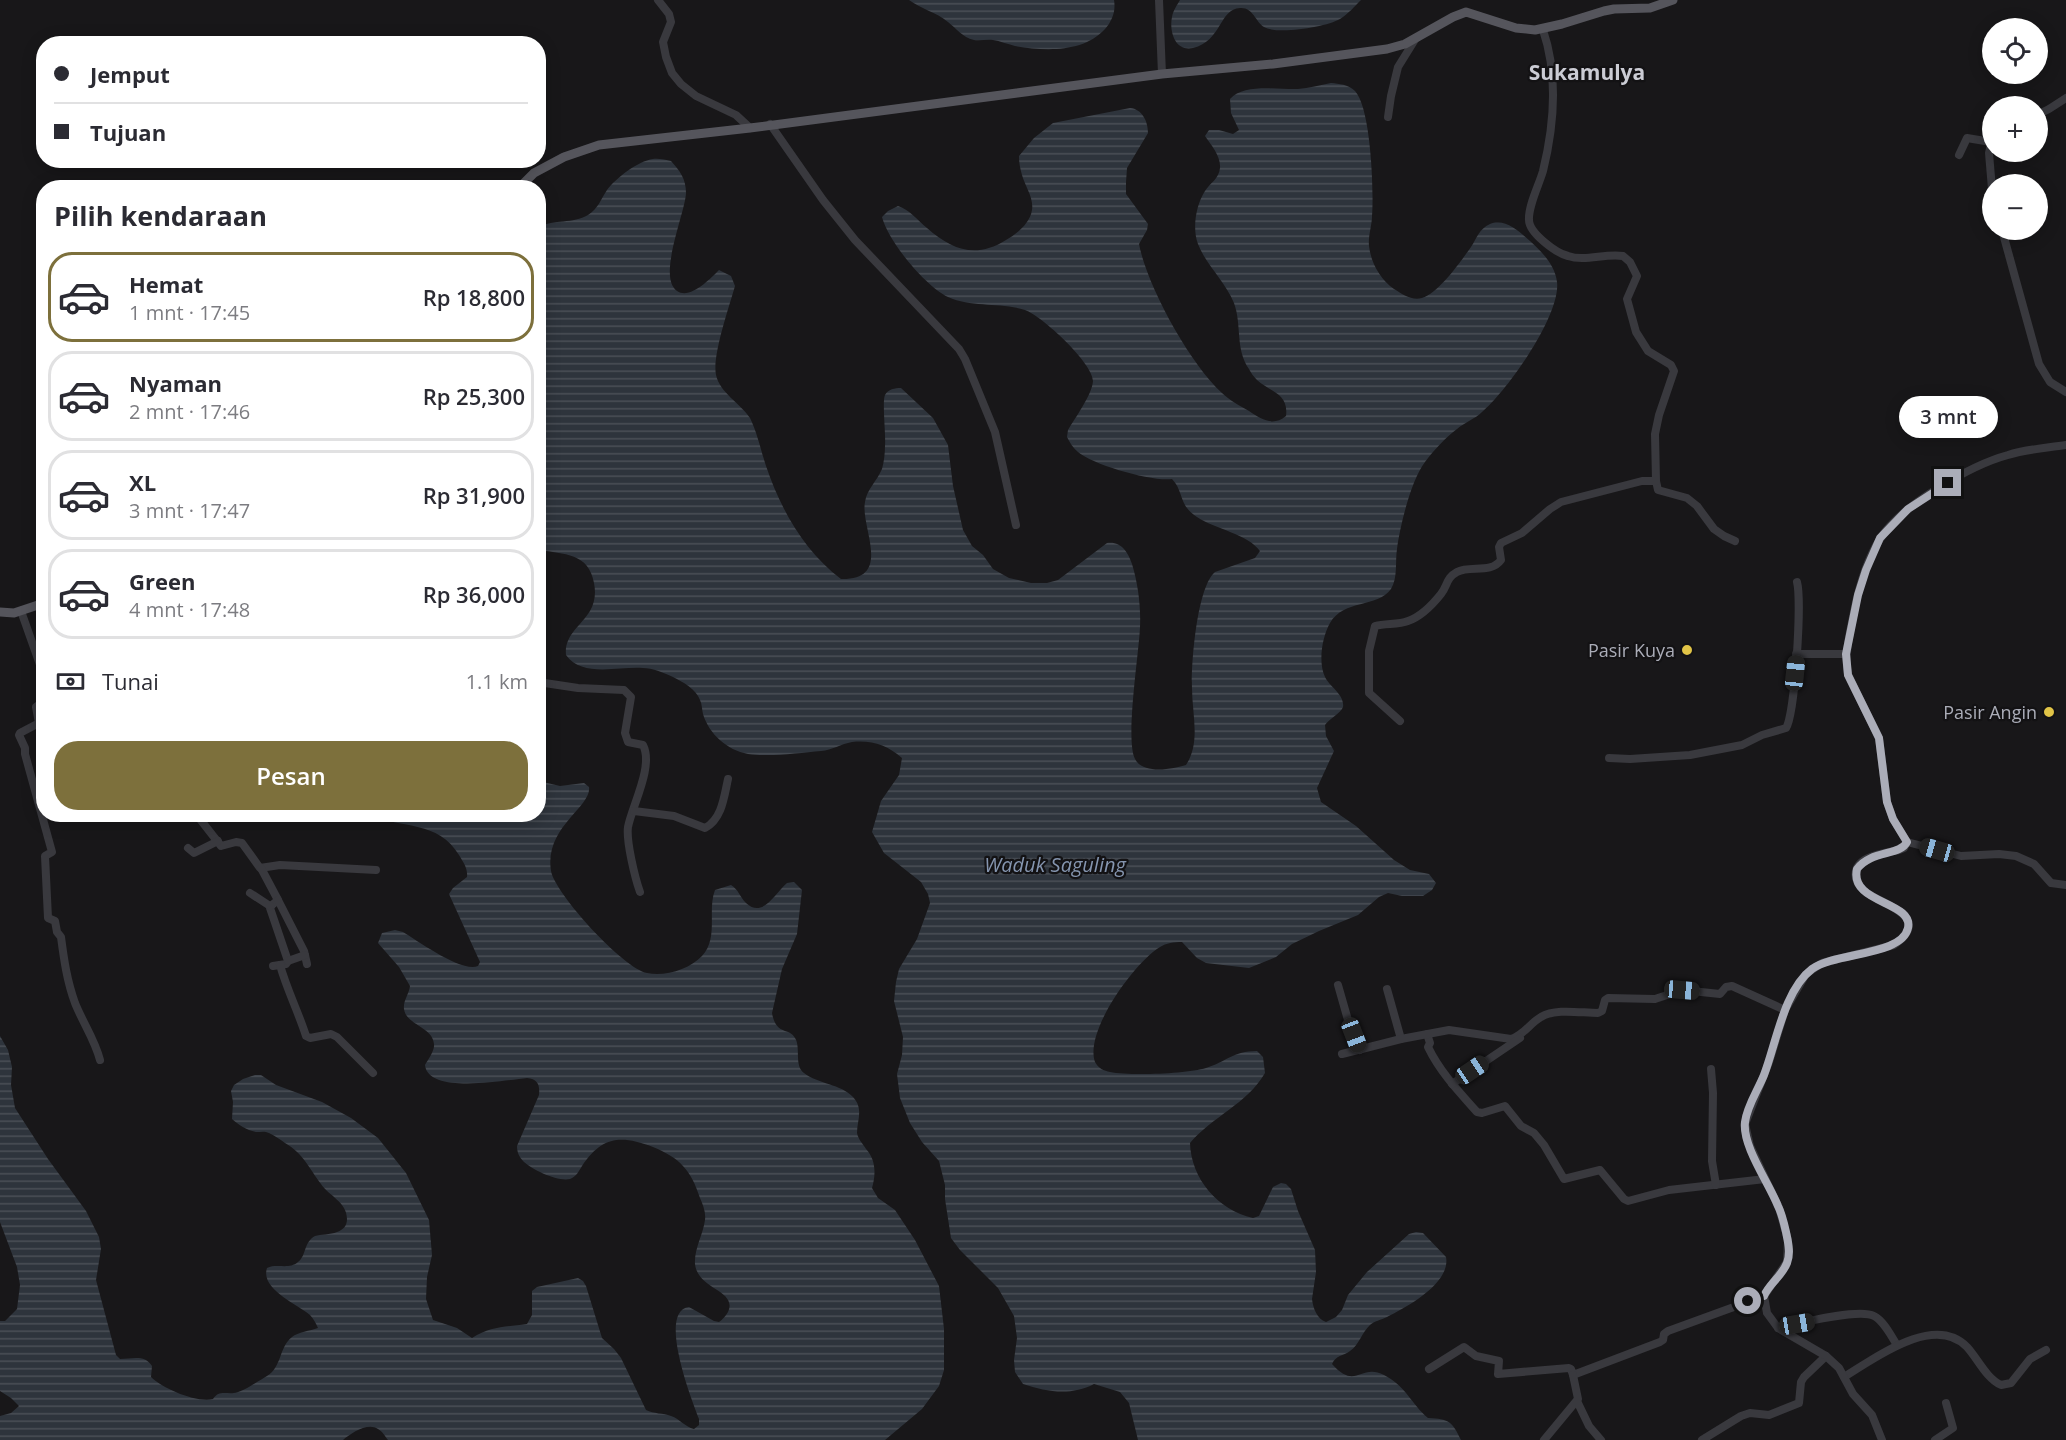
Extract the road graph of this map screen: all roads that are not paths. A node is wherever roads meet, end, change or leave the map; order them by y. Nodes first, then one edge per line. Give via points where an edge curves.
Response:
1 (658, 0) edge
2 (1159, 0) edge
3 (1673, 0) edge
4 (1544, 30) junction
5 (1416, 37) junction
6 (1162, 75) junction
7 (2066, 98) edge
8 (2048, 110) edge
9 (1388, 117) dead end
10 (770, 124) junction
11 (750, 128) junction
12 (1982, 140) edge
13 (1959, 155) dead end
14 (546, 167) edge
15 (543, 168) edge
16 (527, 180) edge
17 (2005, 240) edge
18 (2066, 392) edge
19 (2066, 446) edge
20 (1656, 481) junction
21 (1016, 525) dead end
22 (1735, 542) dead end
23 (1797, 582) dead end
24 (36, 606) edge
25 (21, 611) junction
26 (0, 612) edge
27 (36, 653) edge
28 (1797, 654) junction
29 (1846, 654) junction
30 (546, 683) edge
31 (1400, 721) dead end
32 (36, 725) edge
33 (1609, 758) dead end
34 (728, 779) dead end
35 (36, 794) edge
36 (634, 811) junction
37 (44, 822) edge
38 (203, 822) edge
39 (218, 841) junction
40 (1907, 842) junction
41 (188, 848) dead end
42 (261, 868) junction
43 (376, 870) dead end
44 (2066, 885) edge
45 (640, 892) dead end
46 (250, 893) dead end
47 (278, 900) junction
48 (270, 906) junction
49 (281, 964) junction
50 (1338, 985) dead end
51 (1387, 988) dead end
52 (1785, 1010) junction
53 (1522, 1033) junction
54 (1427, 1034) junction
55 (1401, 1039) junction
56 (1359, 1050) junction
57 (1342, 1054) dead end
58 (100, 1060) dead end
59 (1711, 1069) dead end
60 (373, 1073) dead end
61 (1452, 1084) junction
62 (1765, 1179) junction
63 (1716, 1185) junction
64 (1764, 1296) junction
65 (1778, 1328) junction
66 (1897, 1345) junction
67 (2046, 1350) dead end
68 (1826, 1356) junction
69 (1429, 1369) dead end
70 (1573, 1375) junction
71 (1844, 1377) junction
72 (1577, 1401) junction
73 (1946, 1403) dead end
74 (1544, 1440) edge
75 (1601, 1440) edge
76 (1702, 1440) edge
77 (1882, 1440) edge
78 (1935, 1440) edge

1 - 11 street via 671,22 663,42 672,73 696,96 736,115
2 - 6 street
3 - 4 main road via 1650,8 1604,11
4 - 5 main road via 1528,31 1466,12
4 - 20 street via 1553,87 1547,153 1530,212 1530,226 1558,252 1568,256 1623,256 1636,272 1627,299 1632,324 1648,351 1671,364 1674,371 1655,434
5 - 6 main road via 1387,49
5 - 9 street via 1398,67
6 - 10 main road
7 - 8 street
10 - 11 main road
10 - 21 street via 855,240 959,349 993,426
11 - 14 main road via 598,145
12 - 13 street via 1967,138
15 - 16 main road
17 - 18 street via 2039,364 2050,382
19 - 29 street via 2024,451 1981,465 1925,498 1894,522 1880,538 1866,570
20 - 22 street via 1658,490 1688,498 1714,529
20 - 31 street via 1642,481 1557,504 1501,543 1498,564 1458,571 1420,614 1408,621 1375,626 1369,651 1369,693
23 - 28 street
24 - 25 main road
25 - 26 main road
25 - 27 street
28 - 29 street
28 - 33 street via 1789,722 1784,729 1742,744 1690,755
29 - 40 street via 1848,675 1879,738 1887,802
30 - 36 street via 624,690 630,694 625,736 628,742 643,745 646,754
32 - 35 street via 19,735
34 - 36 street via 719,816 705,828 674,816
36 - 45 street via 628,833
37 - 58 street via 52,852 45,856 48,918 55,921 61,937 68,980
38 - 39 street
39 - 41 street via 194,853
39 - 42 street via 222,846 242,843
40 - 44 street via 1961,856 2016,856 2034,864 2051,884
40 - 52 street via 1904,848 1867,859 1856,874 1864,891 1904,915 1909,924 1906,934 1894,945 1840,957 1813,968
42 - 43 street via 280,865
42 - 47 street
46 - 48 street
47 - 48 street
47 - 49 street via 306,959
48 - 49 street
49 - 60 street via 306,1036 338,1037
50 - 56 street
51 - 55 street
52 - 53 street via 1732,986 1720,994 1682,990 1655,999 1608,998 1600,1012 1547,1014
52 - 62 street via 1745,1124 1749,1146
53 - 54 street via 1511,1039 1449,1030
53 - 61 street via 1516,1042
54 - 55 street
54 - 61 street via 1429,1050
55 - 56 street
56 - 57 street
59 - 63 street
61 - 63 street via 1479,1113 1505,1106 1544,1145 1564,1179 1600,1170 1629,1201 1669,1190
62 - 63 street
62 - 64 street via 1779,1208 1789,1252 1784,1269
64 - 65 street via 1767,1313
64 - 70 street via 1668,1331 1660,1342
65 - 66 street via 1855,1314 1870,1315 1882,1322
65 - 68 street
66 - 67 street via 1928,1336 1949,1337 1968,1348 2001,1385 2011,1383 2030,1359
66 - 71 street
68 - 71 street
68 - 76 street via 1801,1382 1799,1403 1769,1415 1741,1416
69 - 70 street via 1464,1347 1476,1356 1499,1361 1500,1375 1569,1368
70 - 72 street
71 - 77 street via 1872,1415
72 - 74 street
72 - 75 street
73 - 78 street via 1953,1428

